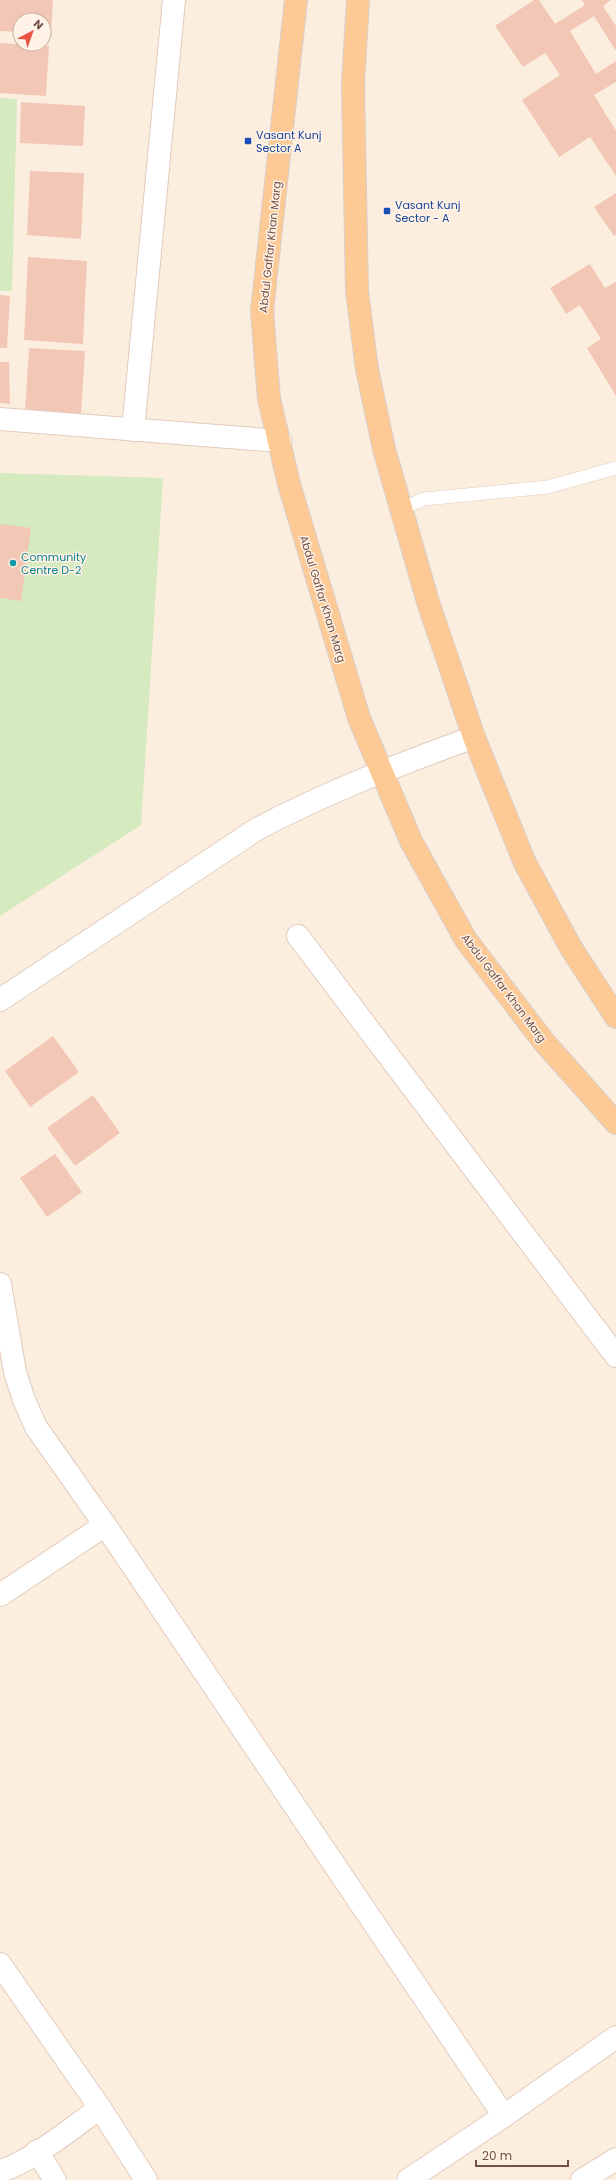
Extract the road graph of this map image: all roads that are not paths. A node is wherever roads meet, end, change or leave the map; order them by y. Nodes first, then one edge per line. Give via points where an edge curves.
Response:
1 (174, 0) edge
2 (296, 0) edge
3 (358, 0) edge
4 (0, 419) edge
5 (134, 430) junction
6 (280, 442) junction
7 (616, 468) edge
8 (401, 509) junction
9 (474, 737) junction
10 (381, 771) junction
11 (298, 936) dead end
12 (0, 1000) edge
13 (616, 1017) edge
14 (616, 1123) edge
15 (0, 1284) edge
16 (616, 1356) edge
17 (105, 1525) junction
18 (2, 1588) edge
19 (0, 1964) edge
20 (616, 2037) edge
21 (100, 2108) junction
22 (504, 2116) junction
23 (37, 2151) junction
24 (616, 2159) edge
25 (0, 2171) edge
26 (55, 2180) edge
27 (146, 2180) edge
28 (408, 2180) edge
29 (582, 2180) edge

1 - 5 street
2 - 6 main road, Abdul Gaffar Khan Marg via 262,311 269,400
3 - 8 main road via 353,84 357,291 367,369 384,449
4 - 5 street
5 - 6 street
6 - 10 main road, Abdul Gaffar Khan Marg via 289,484 359,718
7 - 8 lane via 548,487 424,499
8 - 9 main road via 428,602
9 - 10 street
9 - 13 main road via 525,863 571,948
10 - 12 street via 300,806 257,829
10 - 14 main road, Abdul Gaffar Khan Marg via 412,841 466,940 544,1042
11 - 16 street
15 - 17 street via 15,1372 24,1400 36,1427
17 - 18 street
17 - 22 street
19 - 21 street
20 - 22 street
21 - 23 street
21 - 27 street
22 - 28 street
23 - 25 street via 11,2168
23 - 26 street
24 - 29 street

